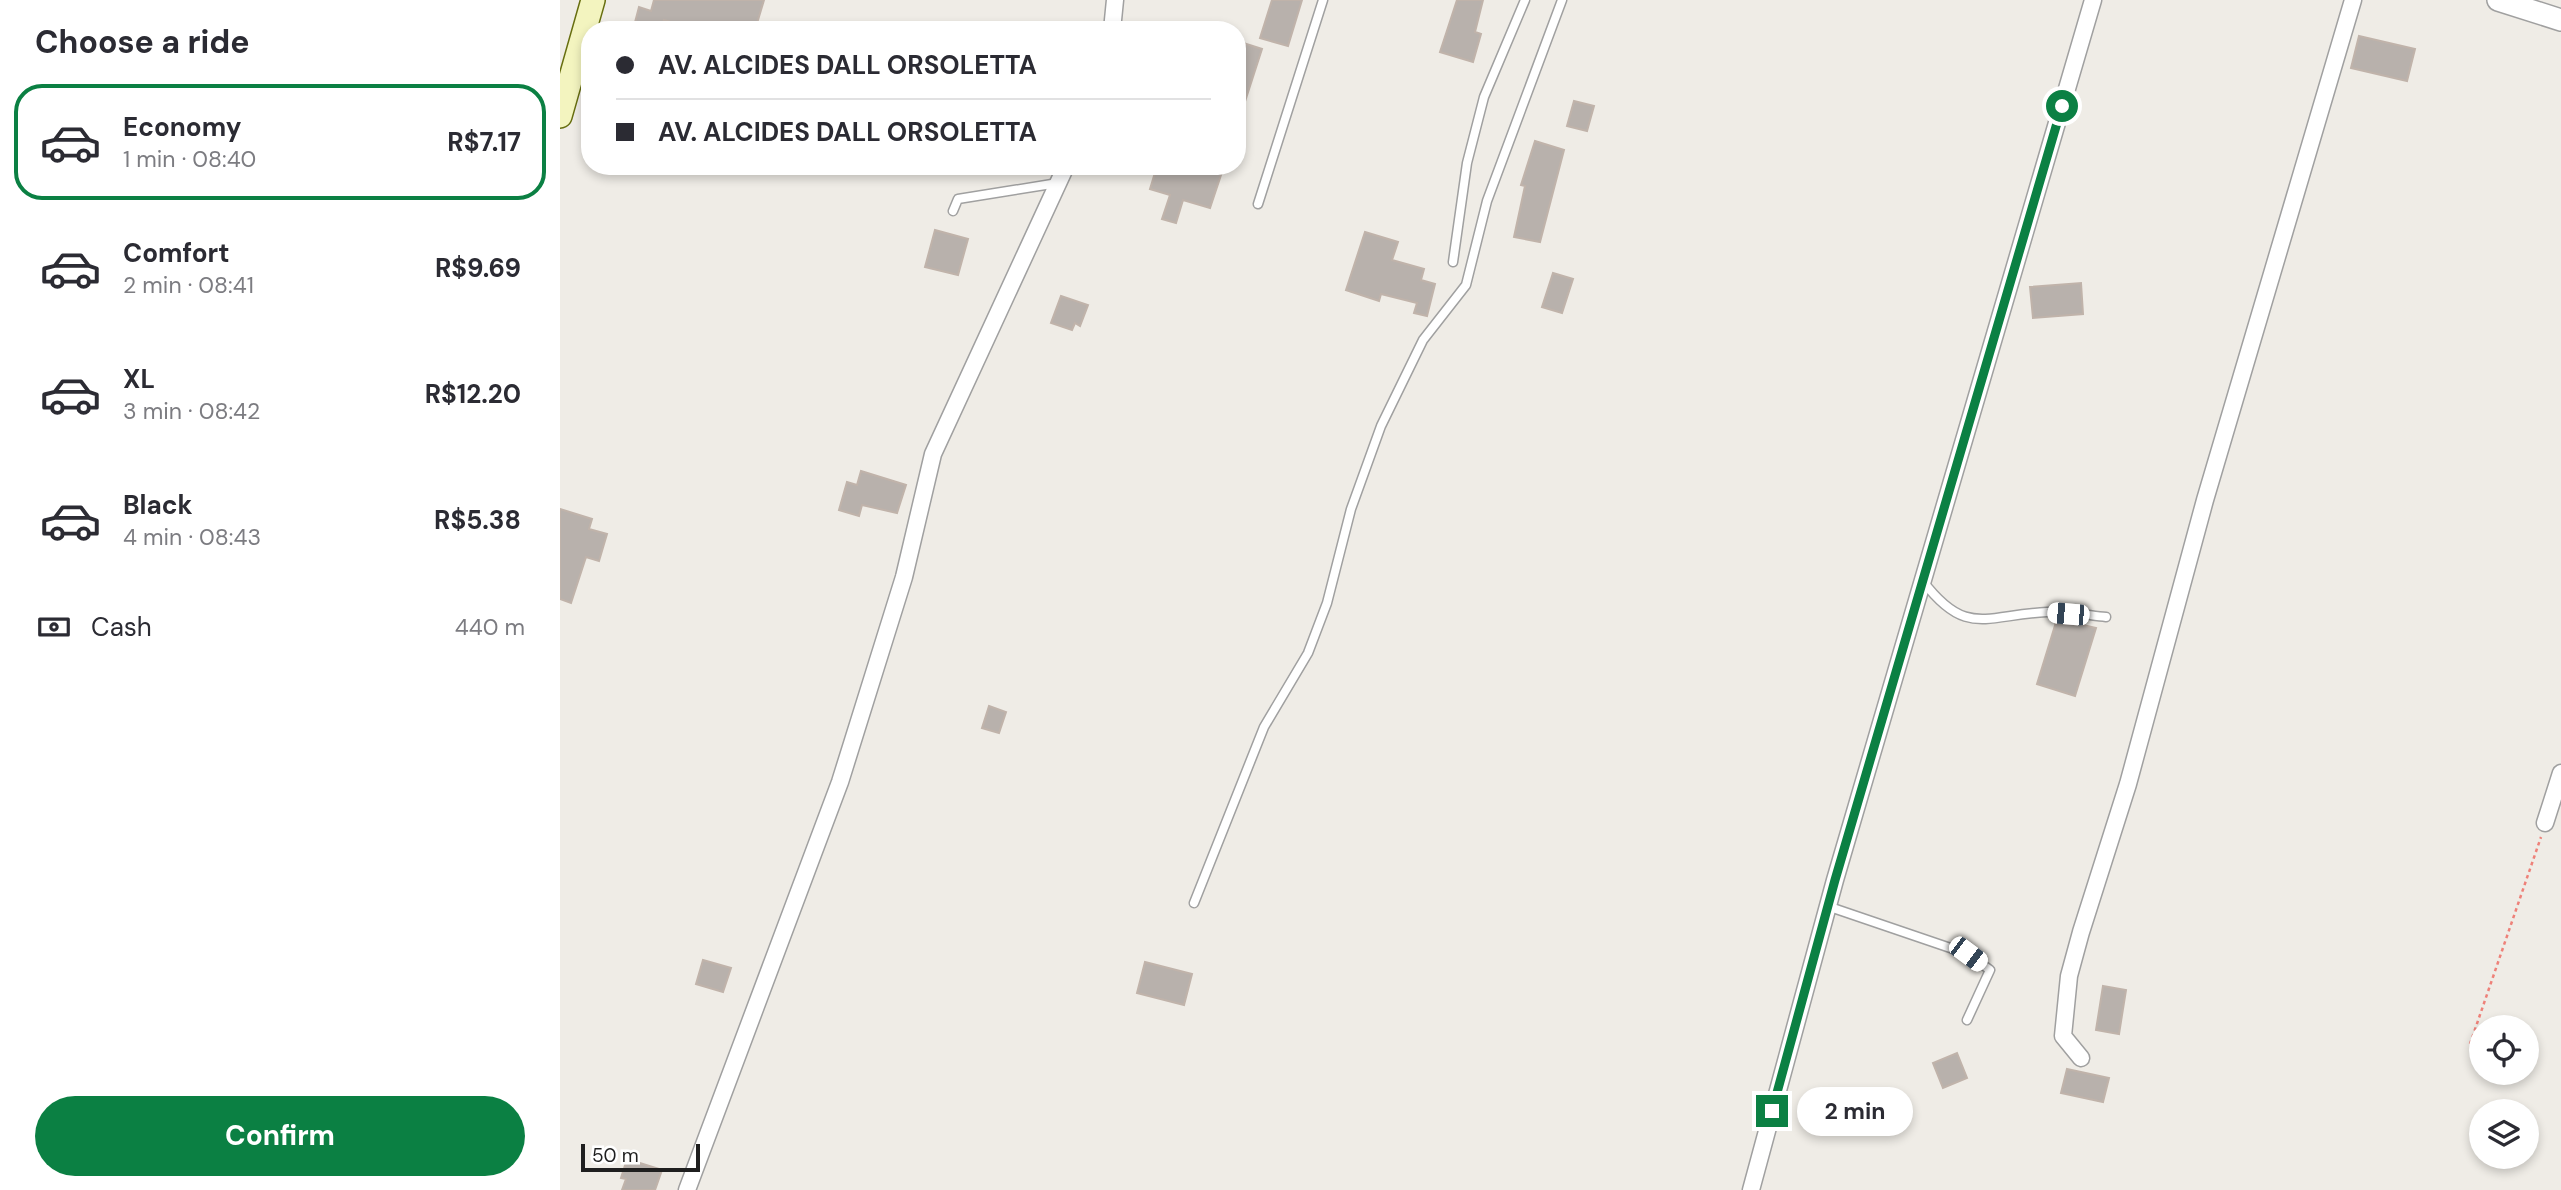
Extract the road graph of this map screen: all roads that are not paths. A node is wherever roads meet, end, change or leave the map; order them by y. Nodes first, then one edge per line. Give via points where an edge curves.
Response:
1 (593, 0) edge
2 (1115, 0) edge
3 (1323, 0) edge
4 (1525, 0) edge
5 (1562, 0) edge
6 (2093, 0) edge
7 (2353, 0) edge
8 (2498, 0) edge
9 (2561, 20) edge
10 (587, 21) edge
11 (1113, 21) edge
12 (581, 42) edge
13 (560, 116) edge
14 (1062, 175) edge
15 (1058, 183) junction
16 (1258, 204) dead end
17 (953, 211) dead end
18 (1453, 261) dead end
19 (1922, 580) junction
20 (2106, 617) dead end
21 (2561, 773) edge
22 (2545, 823) road end
23 (1195, 903) dead end
24 (1827, 906) junction
25 (1967, 1020) dead end
26 (2081, 1058) dead end
27 (1751, 1189) edge
28 (687, 1190) edge

1 - 10 main road
2 - 11 street
3 - 16 lane
4 - 18 lane via 1484,97 1467,163
5 - 23 lane via 1487,201 1466,285 1423,340 1381,426 1308,653 1264,727
6 - 19 street
7 - 26 street via 2069,976 2063,1036
8 - 9 street
12 - 13 main road
14 - 15 street
15 - 17 lane via 958,199
15 - 28 street via 933,454 904,577 840,782
19 - 20 lane via 1942,605 1975,621 2048,612
19 - 24 street
21 - 22 street
24 - 25 lane via 1968,954 1990,970
24 - 27 street

